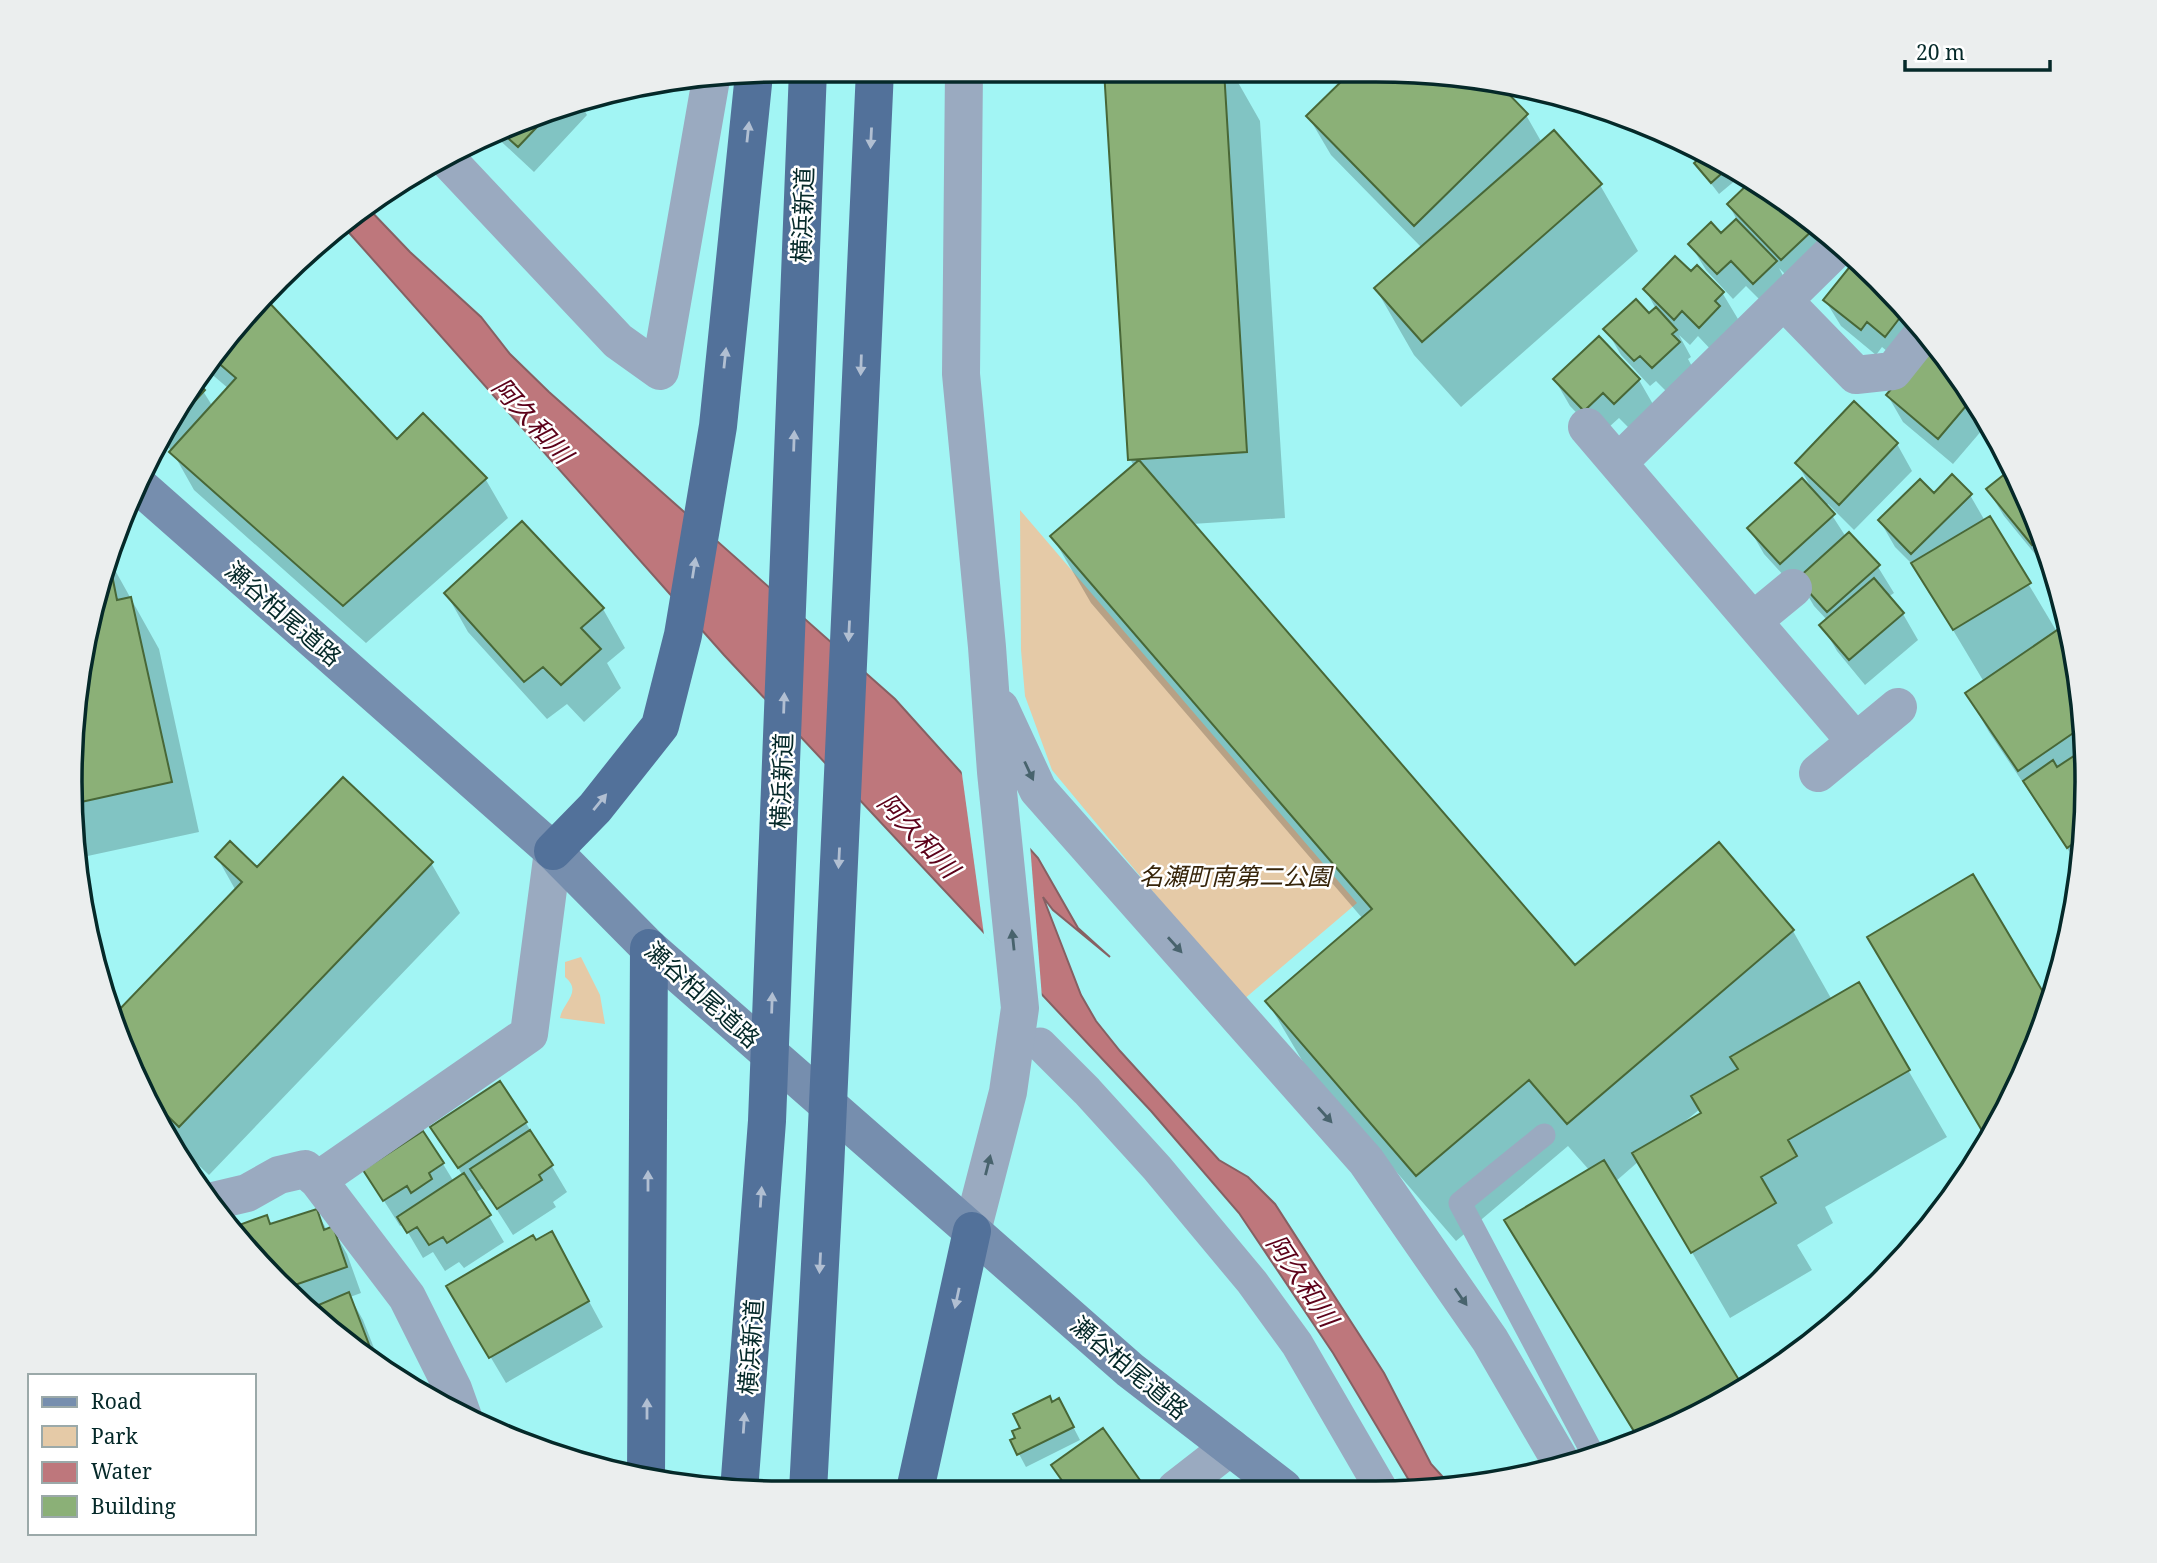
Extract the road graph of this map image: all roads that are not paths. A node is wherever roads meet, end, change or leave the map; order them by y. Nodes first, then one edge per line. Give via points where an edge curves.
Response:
1 (808, 82) edge
2 (874, 82) edge
3 (964, 82) edge
4 (753, 83) edge
5 (710, 86) edge
6 (452, 165) edge
7 (1833, 253) edge
8 (1784, 300) junction
9 (1918, 341) edge
10 (1587, 428) dead end
11 (1618, 463) junction
12 (145, 491) edge
13 (1793, 588) dead end
14 (1753, 621) junction
15 (990, 687) junction
16 (1898, 707) dead end
17 (1856, 742) junction
18 (1818, 773) dead end
19 (553, 851) junction
20 (649, 948) junction
21 (1040, 1044) dead end
22 (1544, 1135) dead end
23 (318, 1180) junction
24 (221, 1199) edge
25 (971, 1231) junction
26 (457, 1401) edge
27 (1230, 1447) junction
28 (1589, 1447) edge
29 (1558, 1456) edge
30 (646, 1467) edge
31 (739, 1479) edge
32 (809, 1481) edge
33 (917, 1481) edge
34 (1186, 1481) edge
35 (1274, 1481) edge
36 (1376, 1481) edge

31 -> 1 highway, 横浜新道 via 767,1121
2 -> 32 highway
3 - 15 street via 961,374
19 -> 4 highway via 595,808 660,726 683,635 718,426
5 - 6 street via 660,370 618,341
7 - 8 street
8 - 9 street via 1856,374 1894,372
8 - 11 street
10 - 11 street
11 - 14 street
12 - 19 main road, 瀬谷柏尾道路
13 - 14 street
14 - 17 street
25 -> 15 street via 1008,1092 1020,1008
15 -> 29 street via 1038,790 1366,1161 1490,1340
16 - 17 street
17 - 18 street
19 - 20 main road, 瀬谷柏尾道路
19 - 23 street via 529,1034
20 - 25 main road, 瀬谷柏尾道路
30 -> 20 highway
21 - 36 street via 1157,1168 1252,1282 1297,1344
22 - 28 lane via 1460,1202
23 - 24 street via 305,1169
23 - 26 street via 407,1297
25 - 27 main road, 瀬谷柏尾道路 via 1130,1370
25 -> 33 highway
27 - 34 street
27 - 35 main road, 瀬谷柏尾道路

